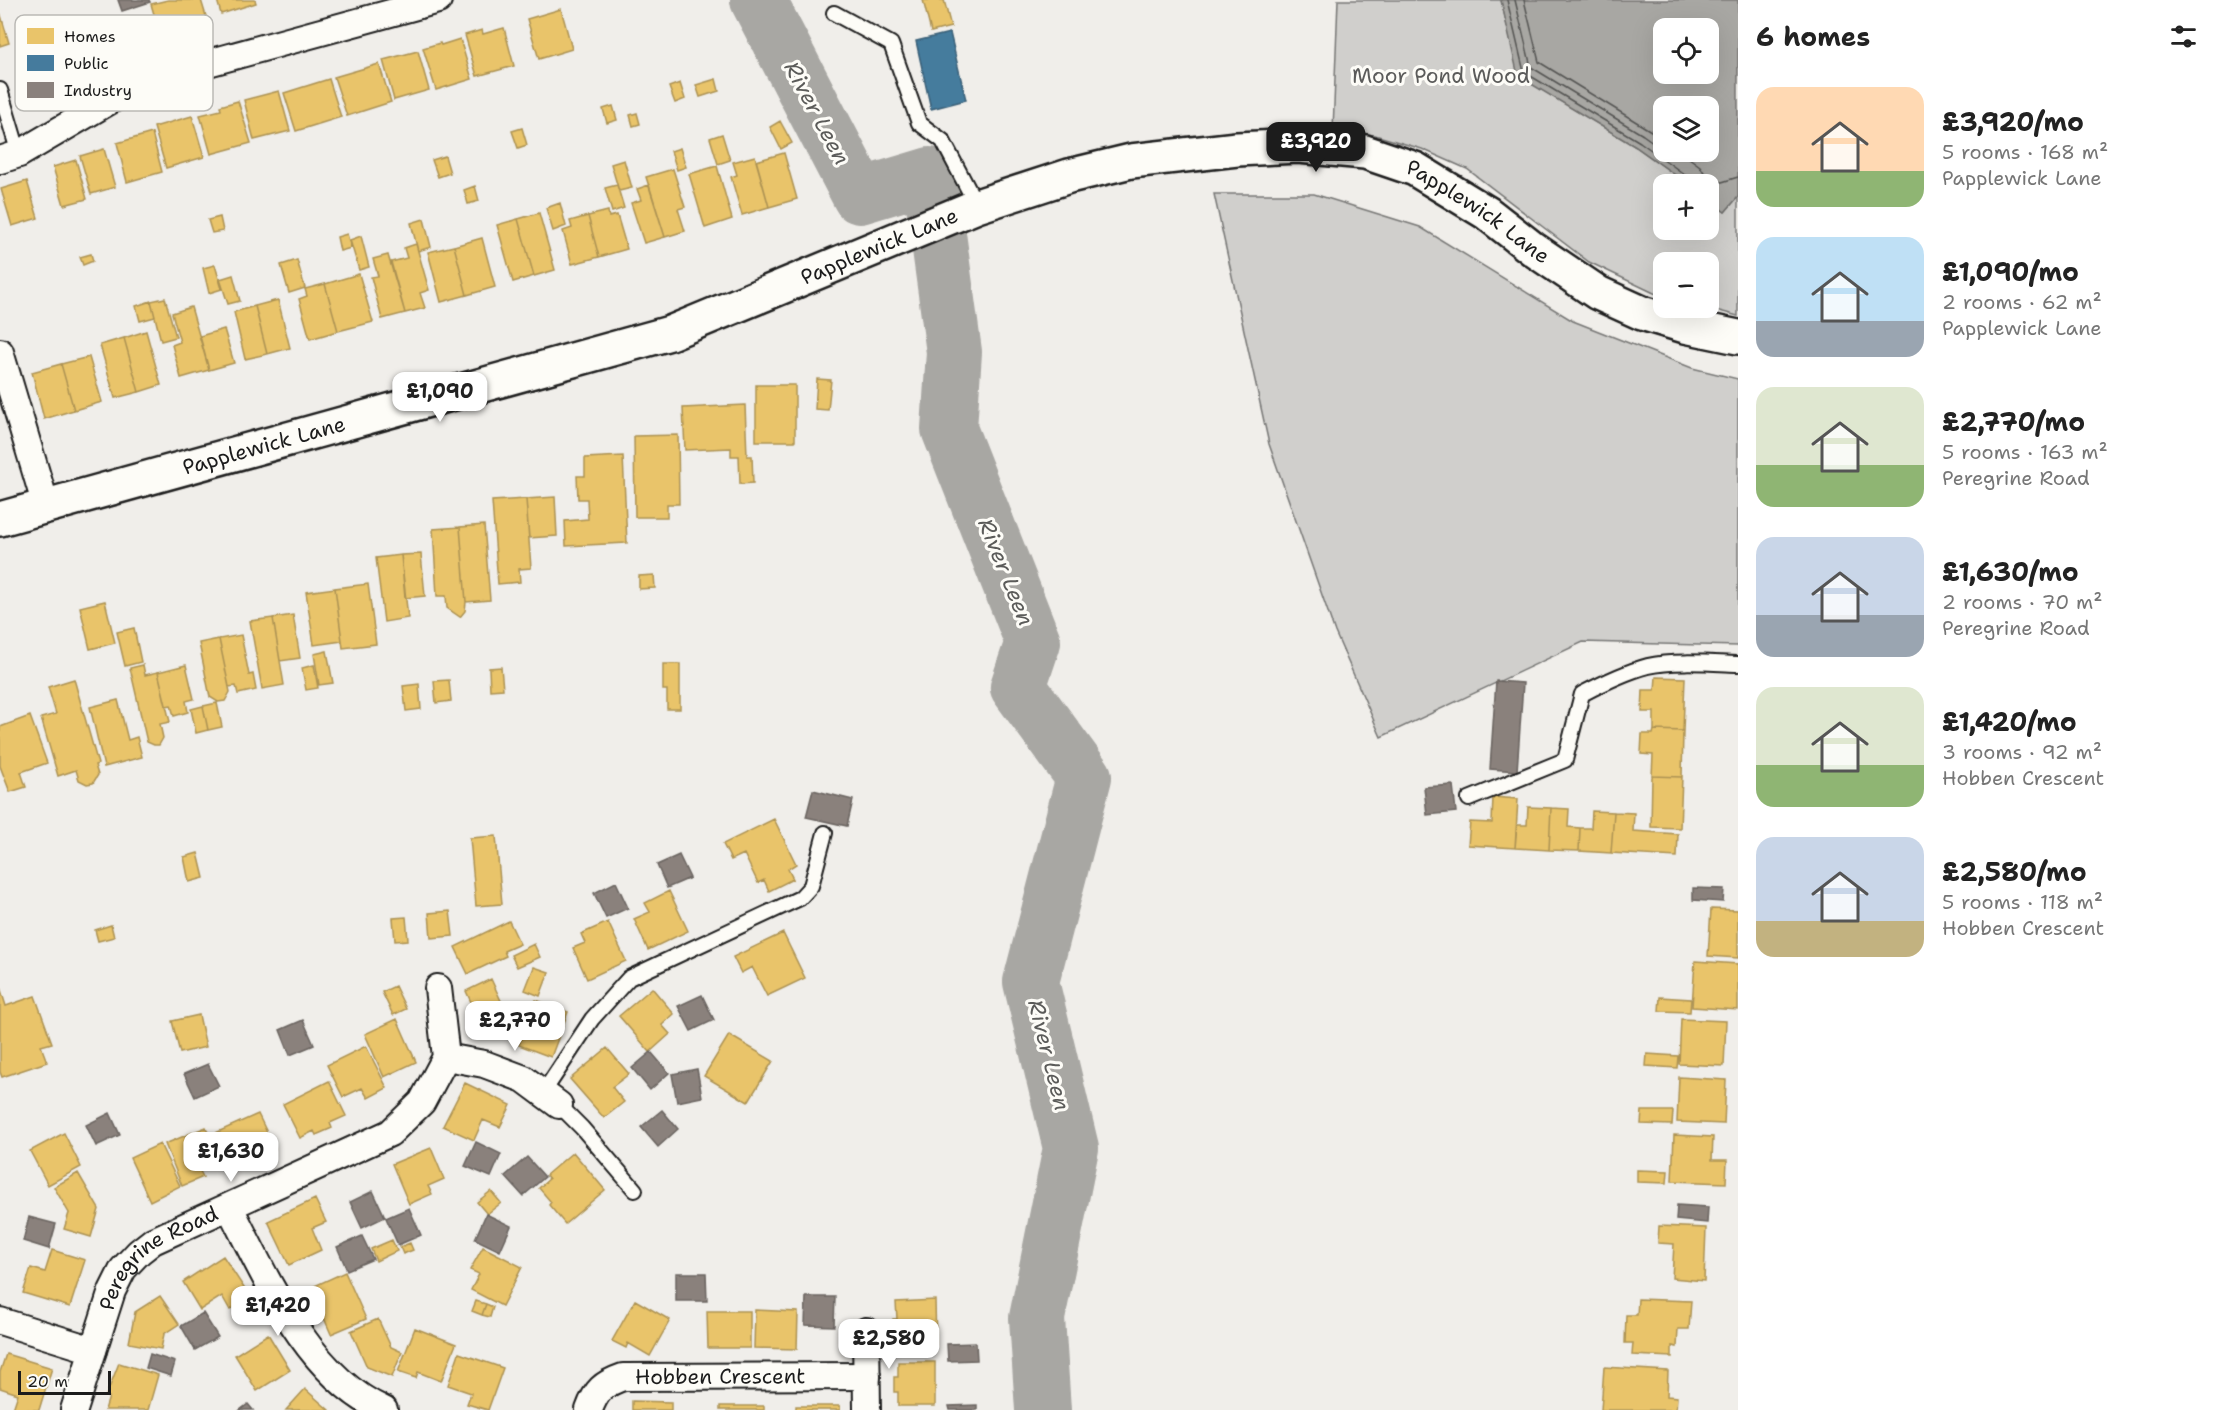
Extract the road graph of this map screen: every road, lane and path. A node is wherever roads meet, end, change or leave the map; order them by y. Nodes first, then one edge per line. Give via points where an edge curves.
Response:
1 (438, 0) edge
2 (834, 13) dead end
3 (213, 62) edge
4 (0, 90) edge
5 (91, 111) edge
6 (9, 157) edge
7 (977, 206) junction
8 (1738, 337) edge
9 (0, 352) edge
10 (46, 506) junction
11 (0, 519) edge
12 (1738, 664) edge
13 (1468, 799) dead end
14 (825, 833) dead end
15 (438, 988) dead end
16 (446, 1057) junction
17 (551, 1099) junction
18 (635, 1190) dead end
19 (230, 1208) junction
20 (0, 1321) edge
21 (866, 1331) dead end
22 (93, 1350) junction
23 (867, 1376) junction
24 (74, 1410) edge
25 (384, 1410) edge
26 (589, 1410) edge
27 (867, 1410) edge

1 - 3 street
2 - 7 lane via 891,44 919,123 943,141
4 - 6 lane
5 - 6 street
7 - 8 street, Papplewick Lane via 1059,178 1131,161 1298,146 1365,152 1415,169 1487,213 1598,292 1642,313
7 - 10 street, Papplewick Lane via 670,333
9 - 10 street
10 - 11 street, Papplewick Lane
12 - 13 lane via 1650,665 1609,679 1582,694 1565,760
14 - 17 lane via 811,886 800,898 629,978 592,1019
15 - 16 street
16 - 17 street via 484,1064 524,1079
16 - 19 street, Peregrine Road via 422,1102 390,1133
17 - 18 lane via 582,1128
19 - 22 street, Peregrine Road via 153,1241 138,1252 123,1269 112,1291
19 - 25 street via 273,1290 317,1357 342,1384
20 - 22 street
21 - 23 street
22 - 24 street, Peregrine Road
23 - 26 street, Hobben Crescent via 623,1377 606,1383 594,1396
23 - 27 street

